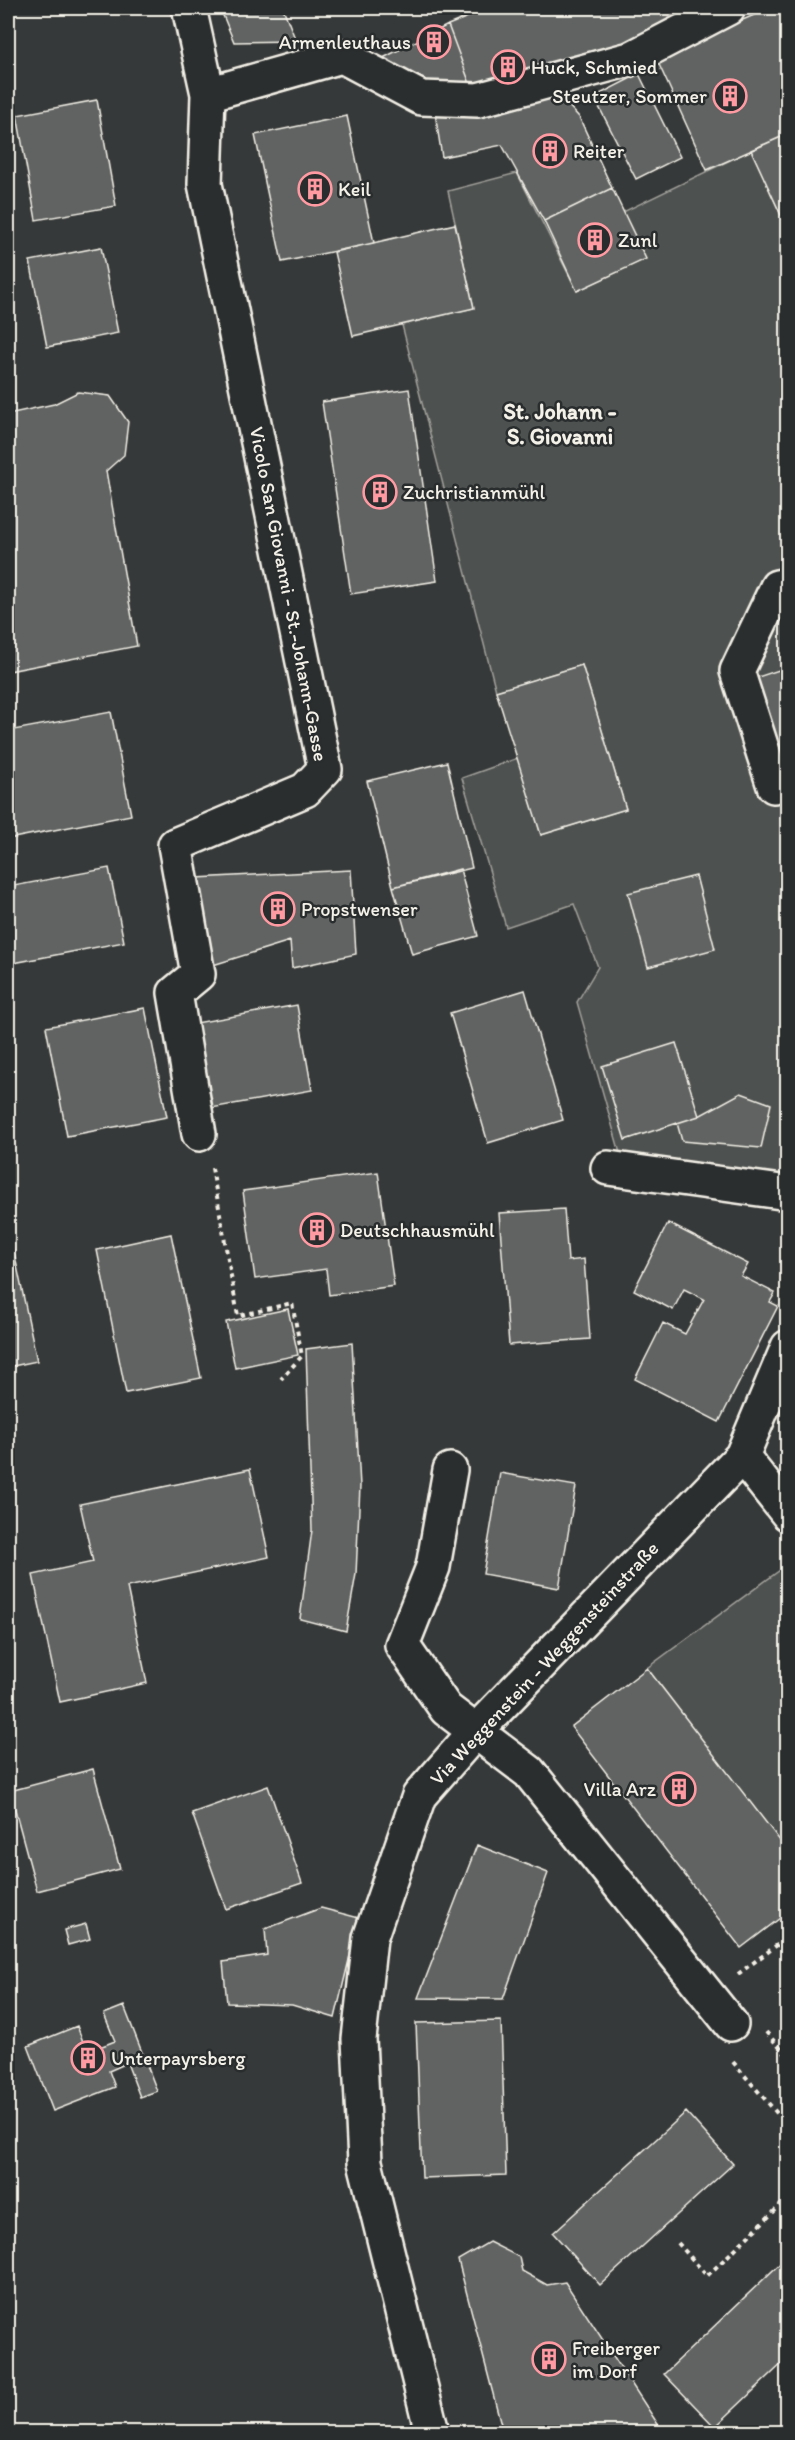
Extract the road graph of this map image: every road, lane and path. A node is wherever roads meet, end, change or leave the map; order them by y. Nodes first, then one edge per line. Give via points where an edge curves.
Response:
1 (189, 8) edge
2 (728, 8) edge
3 (208, 94) junction
4 (788, 585) edge
5 (774, 786) dead end
6 (199, 1134) joint
7 (608, 1167) dead end
8 (788, 1193) edge
9 (788, 1347) edge
10 (281, 1379) dead end
11 (742, 1456) junction
12 (450, 1470) dead end
13 (788, 1514) edge
14 (475, 1732) junction
15 (788, 1937) edge
16 (708, 1996) junction
17 (731, 2024) joint
18 (788, 2126) edge
19 (788, 2198) edge
20 (678, 2243) dead end
21 (432, 2433) edge

1 - 3 street, Vicolo San Giovanni - St.-Johann-Gasse
2 - 3 street via 630,59 478,100 421,98 342,56
3 - 6 street, Vicolo San Giovanni - St.-Johann-Gasse via 205,184 325,769 305,790 175,845 198,974 175,993
4 - 5 street via 777,587 736,671
6 - 10 path via 208,1145 238,1316 292,1303 302,1356
7 - 8 street
9 - 11 street, Via Weggenstein - Weggensteinstraße
11 - 13 street
11 - 14 street, Via Weggenstein - Weggensteinstraße
12 - 14 street via 433,1568 402,1646 446,1709
14 - 16 street via 529,1772
14 - 21 street, Via Weggenstein - Weggensteinstraße via 419,1796 370,1938 359,2039 365,2162
15 - 16 path
16 - 17 street
17 - 18 path via 714,2039
19 - 20 path via 707,2276

